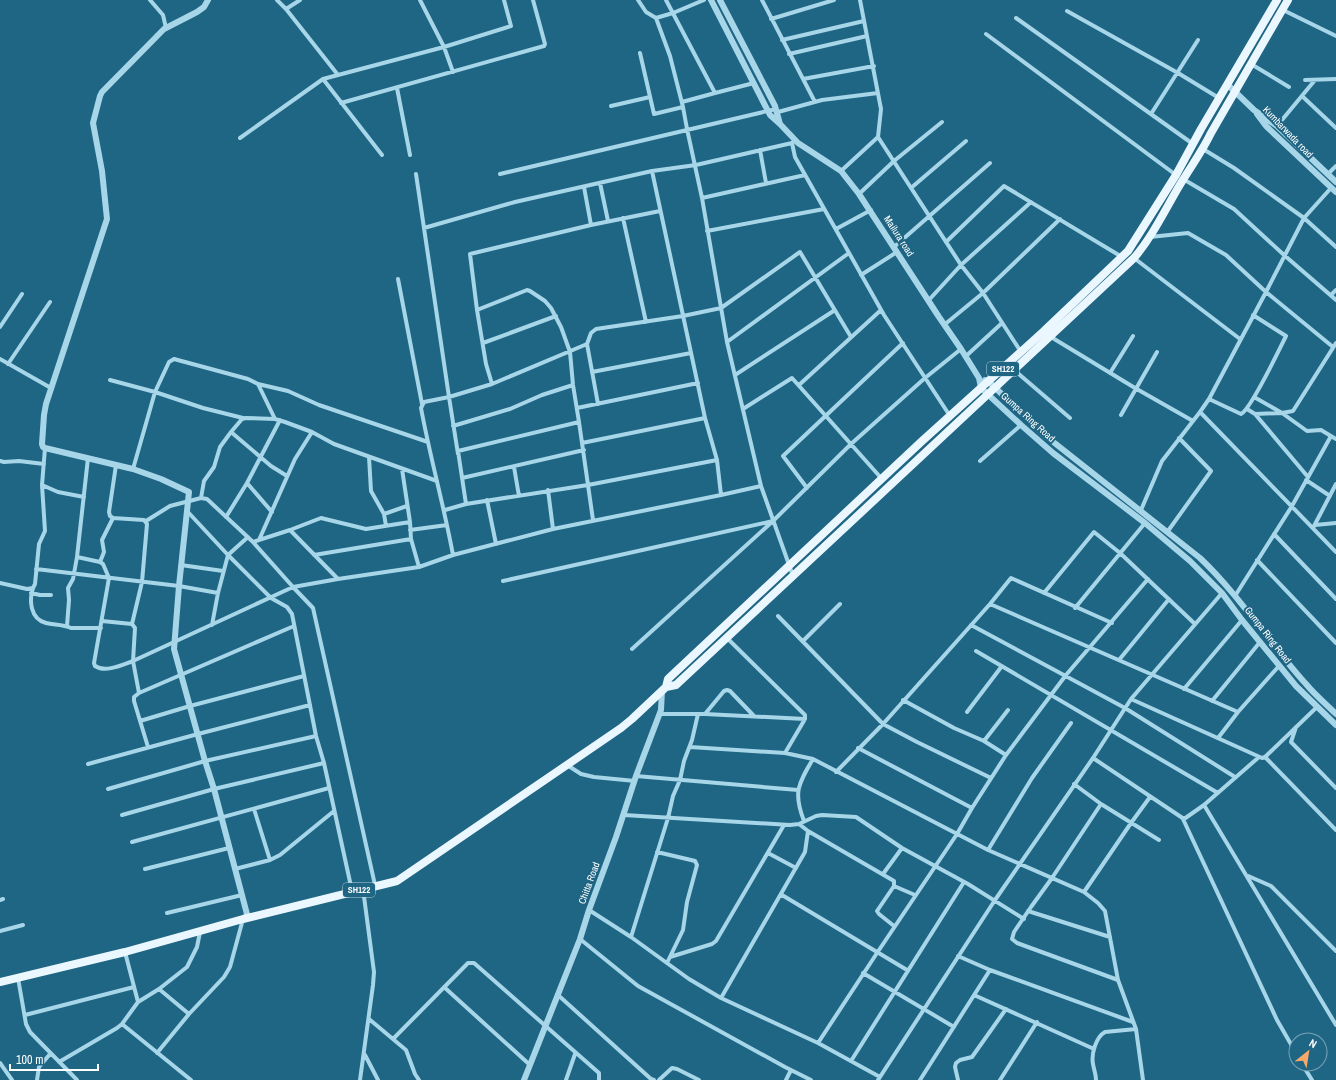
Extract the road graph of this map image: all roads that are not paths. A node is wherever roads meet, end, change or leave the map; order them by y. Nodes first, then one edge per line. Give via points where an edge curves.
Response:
1 (150, 0) edge
2 (208, 0) edge
3 (277, 0) edge
4 (300, 0) edge
5 (420, 0) edge
6 (504, 0) edge
7 (533, 0) edge
8 (638, 0) edge
9 (666, 0) edge
10 (704, 0) edge
11 (711, 0) edge
12 (720, 0) edge
13 (762, 0) edge
14 (834, 0) edge
15 (860, 0) edge
16 (1277, 0) edge
17 (1288, 0) edge
18 (286, 10) junction
19 (1283, 10) junction
20 (1067, 11) dead end
21 (673, 13) junction
22 (656, 18) junction
23 (771, 18) junction
24 (1016, 18) dead end
25 (864, 21) junction
26 (166, 28) junction
27 (986, 34) dead end
28 (1336, 34) edge
29 (867, 36) junction
30 (782, 40) junction
31 (1198, 40) dead end
32 (444, 48) junction
33 (640, 54) dead end
34 (790, 54) junction
35 (1251, 64) junction
36 (874, 66) junction
37 (453, 72) junction
38 (1178, 73) junction
39 (338, 75) junction
40 (323, 78) junction
41 (803, 79) junction
42 (1336, 79) edge
43 (1306, 80) dead end
44 (1315, 80) junction
45 (754, 83) junction
46 (1228, 85) junction
47 (1289, 87) dead end
48 (397, 88) junction
49 (715, 92) junction
50 (1235, 92) junction
51 (878, 93) junction
52 (1302, 96) junction
53 (650, 97) junction
54 (1219, 99) junction
55 (682, 102) junction
56 (815, 102) junction
57 (341, 103) junction
58 (611, 106) dead end
59 (684, 107) junction
60 (777, 110) junction
61 (1254, 110) junction
62 (768, 111) junction
63 (1151, 114) junction
64 (942, 122) dead end
65 (780, 124) junction
66 (1277, 126) junction
67 (1336, 128) edge
68 (687, 129) junction
69 (878, 137) junction
70 (240, 138) dead end
71 (966, 141) dead end
72 (794, 142) junction
73 (1193, 144) junction
74 (760, 150) junction
75 (1203, 150) junction
76 (382, 155) dead end
77 (410, 155) dead end
78 (894, 161) junction
79 (990, 163) dead end
80 (696, 165) junction
81 (1336, 166) edge
82 (652, 171) junction
83 (841, 171) junction
84 (416, 174) dead end
85 (500, 174) dead end
86 (1328, 174) junction
87 (805, 175) junction
88 (1176, 175) junction
89 (1183, 179) junction
90 (1336, 182) edge
91 (600, 183) junction
92 (766, 183) junction
93 (584, 187) junction
94 (911, 188) junction
95 (1334, 190) edge
96 (860, 194) junction
97 (702, 198) junction
98 (1031, 202) junction
99 (824, 209) junction
100 (871, 210) junction
101 (660, 211) junction
102 (930, 216) junction
103 (623, 218) junction
104 (1304, 218) junction
105 (1060, 219) junction
106 (608, 221) junction
107 (591, 225) junction
108 (424, 228) junction
109 (836, 229) junction
110 (707, 231) junction
111 (1150, 237) junction
112 (946, 242) junction
113 (1336, 247) edge
114 (896, 250) junction
115 (849, 253) junction
116 (1284, 255) junction
117 (1123, 257) junction
118 (1134, 258) junction
119 (961, 265) junction
120 (861, 275) junction
121 (816, 277) junction
122 (398, 279) dead end
123 (1336, 290) edge
124 (1266, 292) junction
125 (22, 294) dead end
126 (983, 294) junction
127 (1331, 295) junction
128 (928, 300) junction
129 (1336, 300) edge
130 (50, 302) dead end
131 (722, 308) junction
132 (476, 310) junction
133 (835, 310) junction
134 (881, 310) junction
135 (1253, 315) junction
136 (556, 316) junction
137 (683, 316) junction
138 (646, 322) junction
139 (1002, 323) junction
140 (944, 324) junction
141 (0, 326) edge
142 (1132, 336) dead end
143 (851, 337) junction
144 (1051, 337) junction
145 (1240, 339) junction
146 (727, 342) junction
147 (903, 343) junction
148 (483, 344) junction
149 (587, 344) junction
150 (1334, 345) edge
151 (962, 349) junction
152 (570, 352) junction
153 (1021, 352) junction
154 (1157, 352) dead end
155 (691, 353) junction
156 (965, 356) junction
157 (0, 359) edge
158 (8, 364) junction
159 (1014, 370) junction
160 (592, 372) junction
161 (1110, 373) junction
162 (734, 375) junction
163 (925, 378) junction
164 (979, 378) junction
165 (110, 380) dead end
166 (988, 381) junction
167 (698, 383) junction
168 (258, 384) junction
169 (492, 384) junction
170 (573, 385) junction
171 (799, 385) junction
172 (51, 388) junction
173 (981, 388) junction
174 (995, 388) junction
175 (1135, 388) junction
176 (155, 392) junction
177 (988, 394) junction
178 (449, 397) junction
179 (1254, 397) junction
180 (1209, 399) junction
181 (422, 404) junction
182 (598, 404) junction
183 (577, 408) junction
184 (742, 409) junction
185 (1247, 409) junction
186 (1200, 412) junction
187 (1282, 413) junction
188 (1255, 414) junction
189 (825, 415) junction
190 (1121, 415) dead end
191 (950, 416) junction
192 (243, 418) junction
193 (705, 418) junction
194 (1070, 418) dead end
195 (278, 420) junction
196 (1193, 421) junction
197 (579, 422) junction
198 (1021, 425) junction
199 (453, 426) junction
200 (230, 432) junction
201 (312, 432) junction
202 (1331, 436) junction
203 (1179, 438) junction
204 (1336, 439) edge
205 (428, 442) junction
206 (582, 443) junction
207 (851, 444) junction
208 (45, 448) junction
209 (584, 450) junction
210 (458, 454) junction
211 (260, 456) junction
212 (369, 457) junction
213 (88, 458) junction
214 (717, 460) junction
215 (0, 461) edge
216 (980, 461) dead end
217 (44, 464) junction
218 (116, 465) junction
219 (514, 467) junction
220 (133, 469) junction
221 (402, 469) junction
222 (287, 476) junction
223 (462, 478) junction
224 (882, 479) junction
225 (1307, 479) junction
226 (437, 481) junction
227 (247, 483) junction
228 (1336, 484) edge
229 (42, 485) junction
230 (588, 485) junction
231 (761, 486) junction
232 (807, 488) junction
233 (548, 490) junction
234 (721, 495) junction
235 (519, 496) junction
236 (1330, 496) junction
237 (84, 497) junction
238 (201, 498) junction
239 (487, 500) junction
240 (188, 502) junction
241 (466, 504) junction
242 (407, 506) junction
243 (1292, 506) junction
244 (187, 510) junction
245 (445, 510) junction
246 (1141, 510) junction
247 (272, 512) junction
248 (384, 514) junction
249 (226, 517) junction
250 (113, 518) junction
251 (593, 520) junction
252 (146, 521) junction
253 (773, 521) junction
254 (410, 522) junction
255 (1145, 523) junction
256 (1336, 523) edge
257 (447, 524) junction
258 (386, 526) junction
259 (1314, 526) junction
260 (553, 529) junction
261 (290, 530) junction
262 (410, 530) junction
263 (1168, 531) junction
264 (1274, 534) junction
265 (248, 537) junction
266 (411, 539) junction
267 (259, 540) junction
268 (253, 542) junction
269 (496, 544) junction
270 (1336, 552) edge
271 (1120, 553) junction
272 (228, 555) junction
273 (314, 555) junction
274 (453, 555) junction
275 (77, 557) junction
276 (1257, 560) junction
277 (100, 562) junction
278 (181, 566) junction
279 (790, 566) junction
280 (419, 567) junction
281 (36, 569) junction
282 (223, 571) junction
283 (73, 573) junction
284 (793, 576) junction
285 (109, 578) junction
286 (338, 578) junction
287 (1148, 579) junction
288 (503, 581) dead end
289 (142, 582) junction
290 (0, 583) edge
291 (179, 586) junction
292 (293, 587) junction
293 (33, 588) junction
294 (1044, 592) junction
295 (31, 593) junction
296 (218, 593) junction
297 (1222, 593) junction
298 (52, 595) dead end
299 (1235, 596) junction
300 (271, 598) junction
301 (1170, 599) junction
302 (1336, 599) edge
303 (840, 604) dead end
304 (990, 604) junction
305 (1075, 608) junction
306 (778, 616) dead end
307 (1242, 620) junction
308 (102, 621) junction
309 (1112, 623) junction
310 (132, 624) junction
311 (1195, 624) junction
312 (212, 625) junction
313 (971, 625) junction
314 (67, 626) junction
315 (294, 626) junction
316 (101, 628) junction
317 (727, 638) junction
318 (803, 640) junction
319 (1260, 642) junction
320 (174, 643) junction
321 (1336, 643) edge
322 (632, 648) dead end
323 (1089, 648) junction
324 (976, 651) dead end
325 (1119, 660) junction
326 (133, 661) junction
327 (1002, 666) junction
328 (1279, 666) junction
329 (181, 674) junction
330 (1066, 675) junction
331 (1152, 675) junction
332 (304, 676) junction
333 (664, 688) junction
334 (1184, 689) junction
335 (139, 693) junction
336 (1051, 696) junction
337 (1131, 699) junction
338 (903, 700) junction
339 (1212, 701) junction
340 (310, 705) junction
341 (190, 706) junction
342 (1317, 707) junction
343 (1125, 708) junction
344 (1008, 710) dead end
345 (967, 712) dead end
346 (1238, 712) junction
347 (659, 714) junction
348 (698, 714) junction
349 (705, 714) junction
350 (1336, 714) edge
351 (754, 716) junction
352 (805, 719) junction
353 (140, 721) junction
354 (1071, 723) dead end
355 (883, 724) junction
356 (1336, 726) edge
357 (1296, 727) junction
358 (1110, 730) junction
359 (198, 734) junction
360 (316, 736) junction
361 (1218, 738) junction
362 (984, 740) junction
363 (148, 747) junction
364 (690, 747) junction
365 (858, 748) junction
366 (786, 753) junction
367 (1006, 755) junction
368 (1259, 757) junction
369 (1265, 757) junction
370 (1093, 758) junction
371 (813, 759) junction
372 (205, 761) junction
373 (324, 763) junction
374 (88, 764) dead end
375 (567, 765) junction
376 (836, 772) junction
377 (1235, 777) junction
378 (636, 778) junction
379 (990, 778) junction
380 (680, 780) junction
381 (1074, 784) junction
382 (329, 788) junction
383 (1336, 788) edge
384 (108, 789) dead end
385 (214, 789) junction
386 (798, 790) junction
387 (1218, 793) junction
388 (1150, 797) junction
389 (1101, 804) junction
390 (1204, 805) junction
391 (972, 808) junction
392 (254, 809) junction
393 (334, 811) junction
394 (122, 815) dead end
395 (624, 815) junction
396 (222, 817) junction
397 (668, 818) junction
398 (1183, 819) junction
399 (804, 821) junction
400 (1131, 823) junction
401 (799, 824) junction
402 (784, 825) junction
403 (1336, 830) edge
404 (808, 831) junction
405 (957, 834) junction
406 (1159, 840) dead end
407 (132, 842) dead end
408 (229, 848) junction
409 (902, 848) junction
410 (988, 850) junction
411 (657, 852) junction
412 (768, 852) junction
413 (270, 860) junction
414 (1020, 864) junction
415 (934, 867) junction
416 (796, 868) junction
417 (144, 869) dead end
418 (235, 869) junction
419 (883, 874) junction
420 (1246, 874) junction
421 (1052, 878) junction
422 (964, 882) junction
423 (375, 885) junction
424 (894, 886) junction
425 (363, 889) junction
426 (352, 891) junction
427 (1084, 892) junction
428 (242, 895) junction
429 (782, 895) junction
430 (915, 895) junction
431 (995, 900) junction
432 (589, 910) junction
433 (1028, 911) junction
434 (166, 912) dead end
435 (246, 918) junction
436 (1024, 918) junction
437 (24, 925) dead end
438 (894, 926) junction
439 (0, 931) edge
440 (200, 931) junction
441 (631, 937) junction
442 (1110, 937) junction
443 (580, 939) junction
444 (1336, 951) edge
445 (124, 952) junction
446 (877, 953) junction
447 (958, 956) junction
448 (670, 957) junction
449 (667, 963) junction
450 (908, 970) junction
451 (990, 970) junction
452 (863, 973) junction
453 (18, 978) junction
454 (1118, 980) junction
455 (0, 982) edge
456 (134, 987) junction
457 (444, 987) junction
458 (159, 989) junction
459 (895, 992) junction
460 (558, 994) junction
461 (974, 995) junction
462 (721, 998) junction
463 (138, 1002) junction
464 (1006, 1009) junction
465 (925, 1010) junction
466 (189, 1014) junction
467 (25, 1015) junction
468 (369, 1019) junction
469 (1037, 1022) junction
470 (1133, 1022) junction
471 (122, 1024) junction
472 (1336, 1025) edge
473 (546, 1027) junction
474 (954, 1027) junction
475 (1136, 1029) junction
476 (393, 1039) junction
477 (1288, 1039) edge
478 (818, 1043) junction
479 (1094, 1049) junction
480 (157, 1053) junction
481 (50, 1054) junction
482 (576, 1054) junction
483 (364, 1055) junction
484 (851, 1061) junction
485 (59, 1062) junction
486 (0, 1063) edge
487 (530, 1065) junction
488 (791, 1070) junction
489 (879, 1079) edge
490 (12, 1080) edge
491 (37, 1080) edge
492 (77, 1080) edge
493 (191, 1080) edge
494 (360, 1080) edge
495 (378, 1080) edge
496 (419, 1080) edge
497 (524, 1080) edge
498 (566, 1080) edge
499 (599, 1080) edge
500 (654, 1080) edge
501 (659, 1080) edge
502 (699, 1080) edge
503 (786, 1080) edge
504 (811, 1080) edge
505 (920, 1080) edge
506 (958, 1080) edge
507 (1000, 1080) edge
508 (1096, 1080) edge
509 (1143, 1080) edge

1 - 26 street via 162,12
2 - 26 street via 197,12
3 - 18 street
4 - 18 street
5 - 32 street
6 - 32 street via 511,26
7 - 37 street via 545,46
8 - 22 street via 646,12
9 - 21 street
10 - 21 street
11 - 45 street, Mailura road
12 - 60 street
13 - 23 street
14 - 23 street
15 - 25 street
16 - 46 main road, SH122
17 - 19 main road
18 - 39 street
19 - 28 street
19 - 35 main road
20 - 38 street
21 - 22 street
21 - 49 street
22 - 55 street via 670,56
23 - 30 street
24 - 63 street
25 - 29 street
25 - 30 street
26 - 172 street via 100,96 93,123 102,171 106,219
27 - 88 street
29 - 34 street
29 - 36 street
30 - 34 street
31 - 38 street
32 - 37 street
32 - 39 street
33 - 53 street
34 - 41 street
35 - 47 street
35 - 50 main road
36 - 41 street
36 - 51 street
37 - 48 street
38 - 54 street
38 - 63 street
39 - 40 street
40 - 57 street
40 - 70 street
41 - 56 street
42 - 44 street
43 - 44 street
44 - 52 street
45 - 49 street
45 - 62 street, Mailura road
46 - 50 street
46 - 54 main road, SH122
48 - 57 street
48 - 77 street
49 - 55 street
50 - 61 street
50 - 75 main road
51 - 56 street
51 - 69 street via 881,109
52 - 66 street
52 - 67 street
53 - 58 street
53 - 59 street via 654,114
54 - 73 main road, SH122
55 - 59 street
56 - 60 street
57 - 76 street
59 - 68 street
60 - 62 street
60 - 65 street
61 - 66 street, Kumbarwada road
61 - 95 street, Kumbarwada road via 1266,126
62 - 65 street, Mailura road
62 - 68 street
63 - 73 street
64 - 78 street
65 - 72 street, Mailura road
66 - 86 street, Kumbarwada road
68 - 80 street
68 - 85 street
69 - 78 street
69 - 83 street
71 - 94 street
72 - 74 street
72 - 83 street, Mailura road
72 - 87 street via 794,157
73 - 88 main road, SH122
74 - 80 street
74 - 92 street
75 - 89 main road
75 - 104 street via 1234,168
78 - 94 street
78 - 96 street
79 - 102 street
80 - 82 street
80 - 97 street
81 - 86 street
82 - 91 street
82 - 101 street
83 - 96 street, Mailura road
84 - 108 street
86 - 90 street, Kumbarwada road
87 - 92 street
87 - 99 street
88 - 117 main road, SH122
89 - 111 main road
89 - 116 street via 1234,209
91 - 93 street
91 - 106 street
92 - 97 street
93 - 107 street
93 - 108 street via 515,202
94 - 102 street
95 - 104 street
96 - 100 street, Mailura road
97 - 110 street
98 - 105 street
98 - 112 street via 1004,186
98 - 119 street
99 - 109 street
99 - 110 street
100 - 109 street
100 - 114 street, Mailura road
101 - 103 street
101 - 137 street
102 - 112 street
102 - 114 street
103 - 106 street
103 - 138 street
104 - 113 street
104 - 116 street
105 - 117 street
105 - 126 street
106 - 107 street
107 - 132 street via 470,254
108 - 178 street
109 - 115 street
110 - 131 street
111 - 118 main road
111 - 124 street via 1191,234 1230,258
112 - 119 street
114 - 120 street
114 - 128 street, Mailura road
115 - 120 street
115 - 121 street
116 - 124 street
116 - 127 street
117 - 153 main road, SH122
118 - 144 main road
118 - 145 street
119 - 126 street
119 - 128 street
120 - 134 street
121 - 131 street via 800,252
121 - 133 street
121 - 146 street
122 - 181 street
123 - 127 street
124 - 135 street
124 - 150 street
125 - 141 street
126 - 139 street
126 - 140 street
127 - 129 street
128 - 140 street, Mailura road
130 - 158 street
131 - 137 street
131 - 146 street
132 - 136 street via 527,290 545,302
132 - 148 street
133 - 143 street
133 - 162 street
134 - 143 street
134 - 147 street
135 - 145 street
135 - 179 street via 1286,336
136 - 148 street
136 - 152 street
137 - 138 street
137 - 155 street
138 - 149 street via 596,329
139 - 153 street
139 - 156 street
140 - 151 street, Mailura road
142 - 161 street
143 - 171 street
144 - 159 main road
144 - 161 street
145 - 180 street
146 - 162 street
147 - 163 street
147 - 189 street
148 - 169 street
149 - 152 street
149 - 160 street
150 - 187 street via 1294,411
151 - 156 street, Mailura road
151 - 163 street
152 - 169 street
152 - 170 street
153 - 166 main road, SH122
154 - 175 street
155 - 160 street
155 - 167 street
156 - 164 street, Mailura road
157 - 158 street
158 - 172 street
159 - 174 main road
159 - 194 street
160 - 182 street
161 - 175 street
162 - 184 street
163 - 191 street
163 - 207 street
164 - 166 street, Gumpa Ring Road
164 - 173 street
165 - 176 street
166 - 173 main road, SH122
166 - 174 street, Gumpa Ring Road
167 - 182 street
167 - 193 street
168 - 176 street via 174,359 169,362
168 - 195 street
168 - 205 street via 288,391
169 - 178 street
170 - 183 street
170 - 199 street via 510,409
171 - 184 street via 792,378
171 - 189 street
172 - 208 street via 44,415 42,444
173 - 177 street, Gumpa Ring Road
173 - 191 main road, SH122
174 - 177 main road
174 - 246 street, Gumpa Ring Road via 1047,437
175 - 190 street
175 - 196 street
176 - 192 street
176 - 220 street
177 - 198 street, Gumpa Ring Road
177 - 284 main road
178 - 181 street
178 - 199 street
179 - 185 street
179 - 187 street
180 - 185 street via 1239,414 1243,414
180 - 186 street
181 - 205 street
182 - 183 street
183 - 197 street
184 - 231 street
185 - 188 street
186 - 196 street
186 - 243 street
187 - 188 street
187 - 202 street via 1308,431 1321,430
188 - 225 street
189 - 207 street
189 - 232 street via 783,456
191 - 224 main road, SH122
192 - 195 street
192 - 200 street
193 - 206 street
193 - 214 street
195 - 201 street
195 - 211 street
196 - 203 street
197 - 206 street
197 - 210 street via 458,451
198 - 216 street
198 - 255 street, Gumpa Ring Road
199 - 210 street
200 - 211 street
200 - 238 street via 220,447 214,466 204,480
201 - 212 street via 334,444
201 - 222 street
202 - 204 street
202 - 225 street
203 - 246 street via 1162,461
203 - 263 street via 1211,471
205 - 226 street
206 - 209 street
207 - 224 street
207 - 232 street
208 - 213 street
208 - 217 street
209 - 219 street
209 - 230 street
210 - 223 street
211 - 222 street
211 - 227 street
212 - 221 street
212 - 248 street via 371,490
213 - 218 street
213 - 237 street
214 - 230 street
214 - 234 street
215 - 217 street
217 - 229 street
218 - 220 street
218 - 250 street via 109,512
219 - 223 street
219 - 235 street
220 - 240 street via 187,490
221 - 226 street
221 - 242 street
222 - 247 street
223 - 241 street
224 - 279 main road, SH122
225 - 236 street
225 - 243 street
226 - 245 street
227 - 247 street
227 - 249 street
228 - 236 street
229 - 237 street via 58,492
229 - 281 street via 45,531 39,544
230 - 233 street
230 - 251 street
231 - 234 street
231 - 253 street
232 - 253 street
233 - 235 street
233 - 260 street
234 - 251 street
235 - 239 street
236 - 259 street
237 - 275 street
238 - 240 street
238 - 249 street via 207,500
239 - 241 street
239 - 269 street
240 - 244 street
240 - 252 street via 170,506
241 - 245 street
242 - 248 street
242 - 254 street
243 - 259 street
243 - 264 street
244 - 272 street
244 - 278 street
245 - 257 street
246 - 263 street, Gumpa Ring Road
247 - 267 street
248 - 258 street
249 - 265 street
250 - 252 street
250 - 277 street via 102,540 104,552
251 - 260 street
252 - 289 street
253 - 279 street
253 - 288 street
253 - 322 street
254 - 258 street
254 - 262 street
255 - 271 street
255 - 297 street, Gumpa Ring Road via 1190,560
256 - 259 street
257 - 262 street
257 - 274 street
258 - 261 street via 366,529 321,518
259 - 270 street
260 - 269 street
261 - 267 street
261 - 273 street
262 - 266 street
263 - 299 street, Gumpa Ring Road via 1204,561
264 - 276 street
264 - 302 street
265 - 268 street
265 - 272 street
266 - 273 street
266 - 280 street
267 - 268 street
268 - 292 street
269 - 274 street
271 - 287 street
271 - 294 street via 1093,532
271 - 305 street
272 - 282 street
272 - 300 street
273 - 286 street
274 - 280 street
275 - 277 street
275 - 283 street
276 - 299 street
276 - 321 street
277 - 285 street
278 - 282 street
278 - 291 street
279 - 284 street
279 - 333 main road, SH122 via 668,679
280 - 286 street
281 - 283 street
281 - 293 street
282 - 296 street
283 - 285 street
283 - 314 street via 68,588
284 - 317 main road
285 - 289 street
285 - 308 street
286 - 292 street
287 - 301 street
287 - 309 street
289 - 291 street
289 - 310 street
290 - 293 street via 27,590
291 - 296 street
291 - 320 street
292 - 300 street
292 - 423 street via 310,603 315,613
293 - 295 street
294 - 304 street via 1011,578
294 - 305 street
295 - 298 street
295 - 314 street via 31,607 37,618 44,623
296 - 312 street
297 - 307 street, Gumpa Ring Road
297 - 311 street
299 - 350 street, Gumpa Ring Road via 1301,679
300 - 312 street
300 - 315 street via 287,607
301 - 311 street
301 - 325 street
303 - 318 street
304 - 313 street
304 - 323 street
305 - 309 street
306 - 318 street
307 - 319 street, Gumpa Ring Road
307 - 334 street
308 - 310 street
308 - 316 street
309 - 323 street
310 - 326 street via 135,628
311 - 331 street
312 - 320 street
313 - 330 street
313 - 338 street
314 - 316 street
315 - 329 street
315 - 332 street
316 - 326 street via 94,666 111,668
317 - 333 main road via 676,685
317 - 352 street via 804,713
318 - 355 street
319 - 328 street, Gumpa Ring Road
319 - 339 street
320 - 326 street
320 - 329 street
323 - 325 street
323 - 330 street
324 - 327 street
325 - 331 street
326 - 335 street
327 - 336 street
327 - 345 street
328 - 342 street, Gumpa Ring Road
328 - 346 street
329 - 335 street
329 - 341 street
330 - 336 street
330 - 343 street
331 - 334 street
331 - 337 street
332 - 340 street
332 - 341 street
333 - 347 street, Chitta Road
333 - 375 main road, SH122 via 626,723
334 - 339 street
335 - 353 street via 134,697 134,701
336 - 358 street
336 - 367 street
337 - 343 street
337 - 361 street
338 - 355 street
338 - 362 street via 954,728
339 - 346 street
340 - 359 street
340 - 360 street
341 - 353 street
341 - 359 street
342 - 356 street, Gumpa Ring Road
342 - 357 street
343 - 358 street
343 - 377 street
344 - 362 street
346 - 361 street
347 - 348 street
347 - 378 street, Chitta Road
348 - 349 street
348 - 364 street
349 - 351 street
349 - 351 street via 727,690
351 - 352 street
352 - 366 street
353 - 363 street
354 - 410 street via 1032,778
355 - 365 street
355 - 379 street
357 - 369 street
357 - 383 street via 1291,742
358 - 370 street
358 - 387 street
359 - 363 street
359 - 372 street
360 - 372 street
360 - 373 street
361 - 368 street
362 - 367 street
363 - 374 street
364 - 366 street
364 - 380 street
365 - 376 street
365 - 391 street
366 - 371 street
367 - 379 street
368 - 369 street
368 - 377 street
369 - 403 street
370 - 381 street
370 - 388 street
371 - 376 street
371 - 386 street
372 - 384 street
372 - 385 street
373 - 382 street
373 - 385 street
375 - 378 street via 581,774 594,777
375 - 423 main road, SH122 via 397,881
376 - 405 street
377 - 387 street
378 - 380 street
378 - 395 street, Chitta Road
379 - 391 street
380 - 386 street
380 - 397 street
381 - 389 street
381 - 414 street
382 - 392 street
382 - 393 street
385 - 394 street
385 - 396 street
386 - 399 street via 799,808
387 - 390 street
388 - 398 street
388 - 400 street
389 - 400 street
389 - 421 street
390 - 398 street
390 - 420 street
391 - 405 street
392 - 396 street
392 - 413 street
393 - 413 street via 280,855
393 - 426 street
395 - 397 street
395 - 432 street, Chitta Road
396 - 407 street
396 - 408 street
397 - 402 street
397 - 411 street
398 - 477 street
399 - 401 street
399 - 409 street via 822,815 856,817
400 - 406 street
400 - 427 street
401 - 402 street
401 - 404 street
402 - 412 street
404 - 416 street via 805,852
404 - 419 street
405 - 410 street
405 - 415 street
408 - 417 street
408 - 418 street
409 - 415 street
409 - 419 street
410 - 414 street
411 - 441 street
411 - 448 street via 695,861 697,865 683,930
412 - 416 street
412 - 448 street via 716,941
413 - 418 street
414 - 421 street
414 - 431 street
415 - 422 street
415 - 430 street
416 - 429 street
418 - 428 street
419 - 424 street via 894,881
420 - 444 street via 1271,886
420 - 472 street
421 - 427 street
421 - 433 street
422 - 431 street
422 - 450 street
423 - 425 main road, SH122
424 - 430 street
424 - 438 street via 877,911
425 - 426 main road, SH122
425 - 468 street via 374,972
426 - 435 main road, SH122
427 - 442 street via 1105,911
428 - 434 street
428 - 435 street
429 - 446 street
429 - 462 street
430 - 438 street
431 - 436 street
431 - 447 street
432 - 441 street
432 - 443 street, Chitta Road
433 - 436 street
433 - 442 street
435 - 440 main road, SH122
435 - 466 street via 230,967 224,977
436 - 454 street via 1012,939 1018,943
437 - 439 street
438 - 446 street
440 - 445 main road, SH122
440 - 458 street via 197,946 187,967
441 - 449 street
442 - 454 street
443 - 460 street, Chitta Road
443 - 488 street via 638,986
445 - 453 main road, SH122
445 - 456 street
446 - 450 street
446 - 452 street
447 - 451 street
447 - 465 street
448 - 449 street
449 - 462 street
450 - 459 street
451 - 461 street
451 - 470 street
452 - 459 street
452 - 478 street
453 - 455 main road, SH122
453 - 467 street
454 - 470 street
456 - 463 street
456 - 467 street
457 - 473 street via 468,963 474,963
457 - 476 street
457 - 487 street
458 - 463 street
458 - 466 street
459 - 465 street
459 - 484 street
460 - 473 street, Chitta Road
460 - 500 street
461 - 464 street
461 - 474 street
462 - 478 street
463 - 471 street
464 - 469 street
464 - 506 street via 972,1057 956,1063
465 - 474 street
465 - 489 street
466 - 480 street
467 - 481 street via 30,1032
468 - 476 street
468 - 483 street
469 - 479 street
469 - 507 street
470 - 475 street
471 - 480 street
471 - 485 street
473 - 482 street
473 - 487 street, Chitta Road
474 - 505 street
475 - 479 street via 1105,1032
475 - 509 street
476 - 496 street via 406,1050
478 - 484 street
479 - 508 street via 1092,1063
480 - 493 street
481 - 485 street
481 - 491 street via 39,1067
482 - 498 street
482 - 499 street via 598,1073
483 - 494 street
483 - 495 street
484 - 489 street
485 - 492 street
486 - 490 street
487 - 497 street, Chitta Road
488 - 503 street
488 - 504 street
501 - 502 street via 672,1068

